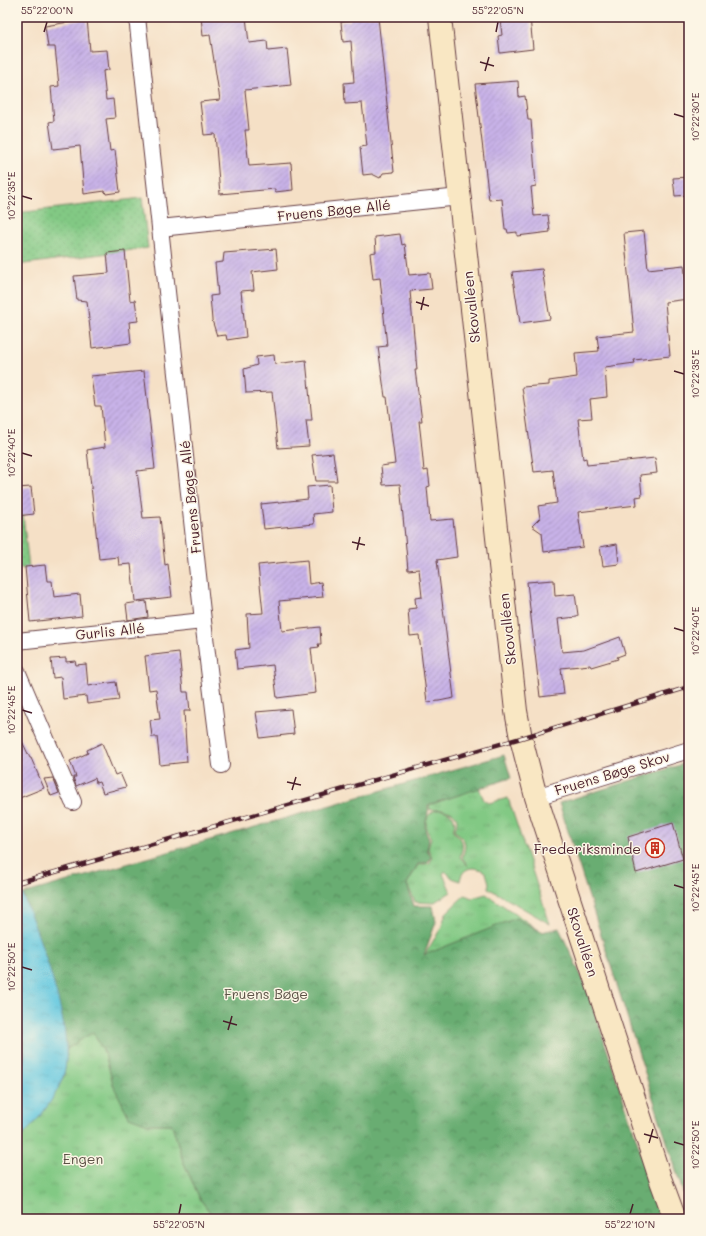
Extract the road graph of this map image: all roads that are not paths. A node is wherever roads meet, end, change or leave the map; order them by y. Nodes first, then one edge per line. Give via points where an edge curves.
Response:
1 (137, 17) edge
2 (440, 17) edge
3 (460, 197) junction
4 (160, 228) junction
5 (203, 621) junction
6 (17, 641) edge
7 (17, 671) edge
8 (689, 750) edge
9 (221, 765) dead end
10 (536, 797) junction
11 (73, 802) dead end
12 (675, 1219) edge

1 - 4 street, Fruens Bøge Allé
2 - 3 street, Skovalléen
3 - 4 street, Fruens Bøge Allé
3 - 10 street, Skovalléen via 516,711
4 - 5 street, Fruens Bøge Allé
5 - 6 street, Gurlis Allé
5 - 9 street, Fruens Bøge Allé
7 - 11 street
8 - 10 street, Fruens Bøge Skov
10 - 12 street, Skovalléen

